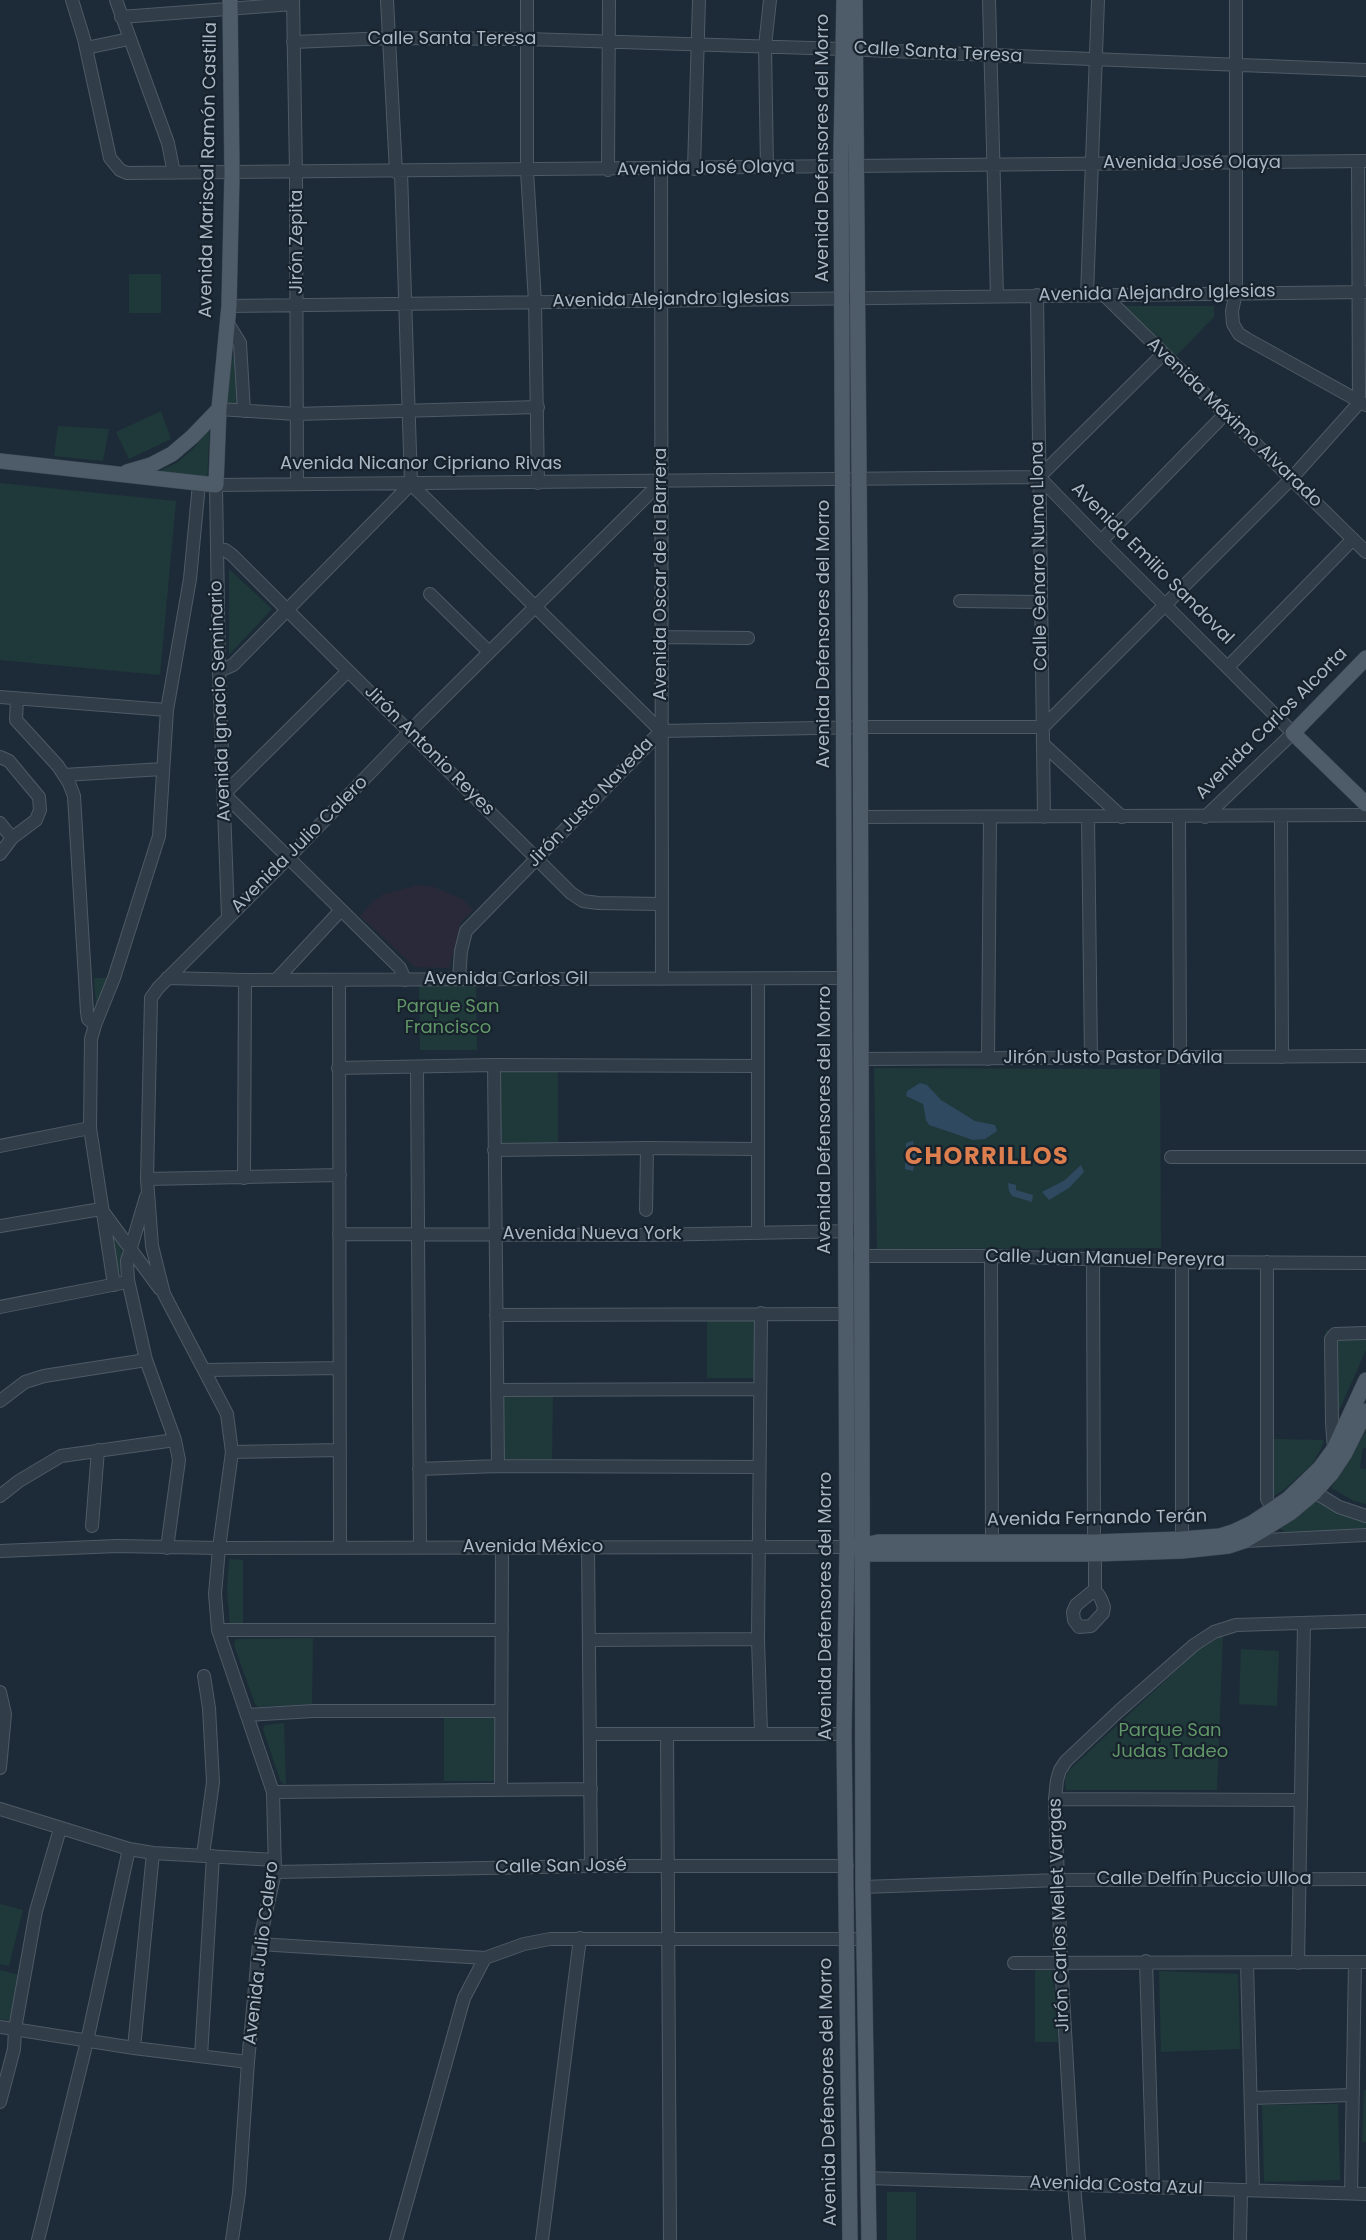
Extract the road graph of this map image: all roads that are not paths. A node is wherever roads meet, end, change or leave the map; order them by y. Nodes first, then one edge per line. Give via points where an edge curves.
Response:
1 (72, 0) edge
2 (116, 0) edge
3 (387, 0) edge
4 (527, 0) edge
5 (609, 0) edge
6 (699, 0) edge
7 (770, 0) edge
8 (844, 0) edge
9 (855, 0) edge
10 (989, 0) edge
11 (1098, 0) edge
12 (1236, 0) edge
13 (293, 2) edge
14 (230, 4) edge
15 (121, 17) junction
16 (388, 38) junction
17 (129, 39) junction
18 (527, 39) junction
19 (609, 41) junction
20 (293, 42) junction
21 (698, 45) junction
22 (765, 46) junction
23 (86, 48) junction
24 (848, 49) junction
25 (991, 55) junction
26 (1095, 60) junction
27 (1238, 65) junction
28 (1366, 70) edge
29 (1362, 161) edge
30 (1090, 164) junction
31 (1236, 164) junction
32 (994, 165) junction
33 (848, 167) junction
34 (767, 168) junction
35 (661, 169) junction
36 (694, 169) junction
37 (608, 170) junction
38 (527, 171) junction
39 (398, 172) junction
40 (174, 173) junction
41 (296, 173) junction
42 (232, 174) junction
43 (1362, 292) edge
44 (1236, 293) junction
45 (1103, 294) junction
46 (1087, 295) junction
47 (997, 296) junction
48 (1037, 296) junction
49 (842, 298) junction
50 (858, 299) junction
51 (661, 301) junction
52 (535, 302) junction
53 (405, 304) junction
54 (297, 305) junction
55 (229, 306) junction
56 (227, 322) junction
57 (1163, 354) junction
58 (1363, 404) edge
59 (538, 407) junction
60 (219, 409) junction
61 (244, 411) junction
62 (409, 411) junction
63 (296, 414) junction
64 (1225, 414) junction
65 (0, 461) edge
66 (116, 475) junction
67 (1039, 477) junction
68 (851, 478) junction
69 (1291, 479) junction
70 (661, 482) junction
71 (199, 483) junction
72 (538, 483) junction
73 (297, 484) junction
74 (411, 484) junction
75 (216, 485) junction
76 (1353, 539) junction
77 (1101, 541) junction
78 (217, 549) junction
79 (1366, 552) edge
80 (430, 594) dead end
81 (960, 601) dead end
82 (1041, 602) junction
83 (1165, 604) junction
84 (535, 606) junction
85 (287, 610) junction
86 (661, 637) junction
87 (748, 638) dead end
88 (489, 652) junction
89 (1364, 663) edge
90 (1228, 667) junction
91 (219, 670) junction
92 (348, 671) junction
93 (0, 697) edge
94 (17, 699) junction
95 (167, 710) junction
96 (1043, 727) junction
97 (843, 728) junction
98 (860, 728) junction
99 (661, 731) junction
100 (409, 732) junction
101 (1293, 733) junction
102 (1043, 744) junction
103 (0, 757) edge
104 (163, 769) junction
105 (64, 775) junction
106 (224, 794) junction
107 (1366, 804) edge
108 (1366, 815) edge
109 (860, 817) junction
110 (990, 817) junction
111 (1044, 817) junction
112 (1088, 817) junction
113 (1122, 817) junction
114 (1179, 817) junction
115 (1205, 817) junction
116 (1281, 817) junction
117 (0, 823) edge
118 (12, 838) junction
119 (1, 850) edge
120 (288, 858) junction
121 (537, 859) junction
122 (661, 904) junction
123 (340, 910) junction
124 (228, 917) junction
125 (167, 978) junction
126 (844, 978) junction
127 (459, 979) junction
128 (662, 979) junction
129 (758, 979) junction
130 (246, 980) junction
131 (276, 980) junction
132 (339, 980) junction
133 (405, 980) junction
134 (95, 1025) junction
135 (1366, 1056) edge
136 (1180, 1057) junction
137 (1282, 1057) junction
138 (1091, 1058) junction
139 (860, 1059) junction
140 (988, 1059) junction
141 (494, 1065) junction
142 (758, 1066) junction
143 (338, 1068) junction
144 (417, 1068) junction
145 (90, 1128) junction
146 (0, 1146) edge
147 (647, 1148) junction
148 (758, 1149) junction
149 (494, 1150) junction
150 (1171, 1157) dead end
151 (1366, 1157) edge
152 (340, 1174) junction
153 (244, 1178) junction
154 (147, 1179) junction
155 (148, 1194) junction
156 (101, 1209) junction
157 (646, 1210) dead end
158 (0, 1226) edge
159 (852, 1231) junction
160 (758, 1233) junction
161 (339, 1234) junction
162 (419, 1234) junction
163 (495, 1234) junction
164 (130, 1247) junction
165 (852, 1256) junction
166 (991, 1256) junction
167 (1093, 1258) junction
168 (1182, 1262) junction
169 (1267, 1262) junction
170 (1366, 1263) edge
171 (128, 1280) junction
172 (114, 1285) junction
173 (164, 1294) junction
174 (0, 1307) edge
175 (760, 1313) junction
176 (844, 1314) junction
177 (496, 1315) junction
178 (1366, 1333) edge
179 (146, 1360) junction
180 (339, 1369) junction
181 (205, 1370) junction
182 (1366, 1380) edge
183 (759, 1389) junction
184 (497, 1390) junction
185 (0, 1401) edge
186 (1366, 1411) edge
187 (175, 1440) junction
188 (1334, 1449) junction
189 (98, 1450) junction
190 (339, 1450) junction
191 (232, 1452) junction
192 (498, 1466) junction
193 (759, 1467) junction
194 (419, 1469) junction
195 (1309, 1489) junction
196 (0, 1496) edge
197 (1273, 1510) junction
198 (1366, 1516) edge
199 (92, 1526) dead end
200 (1366, 1535) edge
201 (1244, 1541) junction
202 (1182, 1545) junction
203 (502, 1546) junction
204 (759, 1546) junction
205 (863, 1546) junction
206 (340, 1547) junction
207 (420, 1547) junction
208 (588, 1547) junction
209 (847, 1547) junction
210 (167, 1548) junction
211 (219, 1548) junction
212 (992, 1548) junction
213 (1095, 1548) junction
214 (0, 1551) edge
215 (1095, 1592) dead end
216 (1366, 1621) edge
217 (1304, 1623) junction
218 (218, 1630) junction
219 (502, 1630) junction
220 (758, 1639) junction
221 (589, 1640) junction
222 (204, 1676) dead end
223 (0, 1692) edge
224 (500, 1711) junction
225 (247, 1715) junction
226 (590, 1734) junction
227 (667, 1734) junction
228 (761, 1734) junction
229 (844, 1734) junction
230 (0, 1768) edge
231 (591, 1788) junction
232 (501, 1789) junction
233 (273, 1792) junction
234 (1055, 1799) junction
235 (1299, 1800) junction
236 (0, 1809) edge
237 (60, 1829) junction
238 (129, 1849) junction
239 (153, 1853) junction
240 (208, 1855) junction
241 (275, 1866) junction
242 (591, 1866) junction
243 (667, 1866) junction
244 (847, 1866) junction
245 (1298, 1878) junction
246 (1366, 1879) edge
247 (1059, 1880) junction
248 (863, 1887) junction
249 (580, 1938) junction
250 (847, 1939) junction
251 (864, 1939) junction
252 (668, 1940) junction
253 (259, 1944) junction
254 (485, 1958) junction
255 (1146, 1961) junction
256 (1061, 1962) junction
257 (1361, 1962) edge
258 (1014, 1963) dead end
259 (1247, 1963) junction
260 (1298, 1963) junction
261 (0, 2027) edge
262 (15, 2029) junction
263 (87, 2041) junction
264 (134, 2048) junction
265 (201, 2056) junction
266 (248, 2062) junction
267 (1353, 2095) junction
268 (1251, 2098) junction
269 (0, 2102) edge
270 (867, 2178) junction
271 (1074, 2185) junction
272 (1153, 2187) junction
273 (1247, 2190) junction
274 (1351, 2193) junction
275 (1366, 2194) edge
276 (38, 2240) edge
277 (232, 2240) edge
278 (396, 2240) edge
279 (542, 2240) edge
280 (670, 2240) edge
281 (850, 2240) edge
282 (869, 2240) edge
283 (1079, 2240) edge
284 (1240, 2240) edge

1 - 23 street
2 - 15 street
3 - 16 street
4 - 18 street
5 - 19 street
6 - 21 street
7 - 22 street
8 - 24 main road, Avenida Defensores del Morro
9 - 24 main road, Avenida Defensores del Morro
10 - 25 street
11 - 26 street
12 - 27 street
13 - 14 street
13 - 20 street, Jirón Zepita
14 - 15 street
14 - 42 main road, Avenida Mariscal Ramón Castilla
15 - 17 street
16 - 18 street, Calle Santa Teresa
16 - 20 street, Calle Santa Teresa
16 - 39 street
17 - 23 street
17 - 40 street via 168,143
18 - 19 street, Calle Santa Teresa
18 - 38 street
19 - 21 street, Calle Santa Teresa
19 - 37 street
20 - 41 street, Jirón Zepita
21 - 22 street, Calle Santa Teresa
21 - 36 street
22 - 24 street, Calle Santa Teresa
22 - 34 street
23 - 40 street, Avenida José Olaya via 110,158 127,173
24 - 25 street, Calle Santa Teresa
24 - 33 main road, Avenida Defensores del Morro
25 - 26 street, Calle Santa Teresa
25 - 32 street
26 - 27 street, Calle Santa Teresa
26 - 30 street
27 - 28 street, Calle Santa Teresa
27 - 31 street
29 - 31 street, Avenida José Olaya
29 - 43 street
30 - 31 street, Avenida José Olaya
30 - 32 street, Avenida José Olaya
30 - 46 street
31 - 44 street
32 - 33 street, Avenida José Olaya
32 - 47 street
33 - 34 street, Avenida José Olaya
33 - 49 main road, Avenida Defensores del Morro
33 - 50 main road, Avenida Defensores del Morro
34 - 36 street, Avenida José Olaya
35 - 36 street, Avenida José Olaya
35 - 37 street, Avenida José Olaya
35 - 51 street, Avenida Oscar de la Barrera
37 - 38 street, Avenida José Olaya
38 - 39 street, Avenida José Olaya
38 - 52 street
39 - 41 street, Avenida José Olaya
39 - 53 street
40 - 42 street, Avenida José Olaya
41 - 42 street, Avenida José Olaya
41 - 54 street, Jirón Zepita
42 - 55 main road, Avenida Mariscal Ramón Castilla
43 - 44 street, Avenida Alejandro Iglesias
43 - 58 street
44 - 45 street, Avenida Alejandro Iglesias
44 - 58 street via 1232,318 1239,334
45 - 46 street, Avenida Alejandro Iglesias
45 - 57 street, Avenida Máximo Alvarado
46 - 48 street, Avenida Alejandro Iglesias
47 - 48 street, Avenida Alejandro Iglesias
47 - 50 street, Avenida Alejandro Iglesias
48 - 67 street, Calle Genaro Numa Llona
49 - 50 street, Avenida Alejandro Iglesias
49 - 51 street, Avenida Alejandro Iglesias
49 - 68 main road, Avenida Defensores del Morro
50 - 68 main road, Avenida Defensores del Morro
51 - 52 street, Avenida Alejandro Iglesias
51 - 70 street, Avenida Oscar de la Barrera
52 - 53 street, Avenida Alejandro Iglesias
52 - 59 street
53 - 54 street, Avenida Alejandro Iglesias
53 - 62 street
54 - 55 street, Avenida Alejandro Iglesias
54 - 63 street, Jirón Zepita
55 - 56 main road, Avenida Mariscal Ramón Castilla
56 - 60 main road, Avenida Mariscal Ramón Castilla
56 - 61 street via 240,344
57 - 64 street, Avenida Máximo Alvarado
57 - 67 street
58 - 69 street
59 - 62 street
59 - 72 street
60 - 61 street
60 - 66 main road via 172,454
60 - 75 main road, Avenida Mariscal Ramón Castilla
61 - 63 street
62 - 63 street
62 - 74 street
63 - 73 street, Jirón Zepita
64 - 69 street, Avenida Máximo Alvarado
64 - 77 street
65 - 66 main road, Avenida Nicanor Cipriano Rivas
66 - 71 main road, Avenida Nicanor Cipriano Rivas
67 - 68 street
67 - 77 street, Avenida Emilio Sandoval
67 - 82 street, Calle Genaro Numa Llona
68 - 70 street, Avenida Nicanor Cipriano Rivas
68 - 97 main road, Avenida Defensores del Morro
68 - 98 main road, Avenida Defensores del Morro
69 - 76 street, Avenida Máximo Alvarado
69 - 83 street
70 - 72 street, Avenida Nicanor Cipriano Rivas
70 - 84 street, Avenida Julio Calero
70 - 86 street, Avenida Oscar de la Barrera
71 - 75 main road, Avenida Nicanor Cipriano Rivas
71 - 95 street via 190,579
72 - 74 street, Avenida Nicanor Cipriano Rivas
73 - 74 street, Avenida Nicanor Cipriano Rivas
73 - 75 street, Avenida Nicanor Cipriano Rivas
74 - 84 street
74 - 85 street
75 - 78 street, Avenida Ignacio Seminario
76 - 79 street, Avenida Máximo Alvarado
76 - 90 street
77 - 83 street, Avenida Emilio Sandoval
78 - 85 street, Jirón Antonio Reyes via 232,555
78 - 91 street, Avenida Ignacio Seminario
80 - 88 street
81 - 82 street
82 - 96 street, Calle Genaro Numa Llona
83 - 90 street, Avenida Emilio Sandoval
83 - 96 street
84 - 88 street, Avenida Julio Calero
84 - 99 street
85 - 91 street via 233,665
85 - 92 street, Jirón Antonio Reyes
86 - 87 street
86 - 99 street, Avenida Oscar de la Barrera
88 - 100 street, Avenida Julio Calero
89 - 101 main road, Avenida Carlos Alcorta
90 - 101 street, Avenida Emilio Sandoval
91 - 106 street, Avenida Ignacio Seminario
92 - 100 street, Jirón Antonio Reyes
92 - 106 street
93 - 94 street
94 - 95 street
94 - 105 street via 18,724
95 - 104 street
96 - 98 street, Jirón Justo Naveda
96 - 102 street, Calle Genaro Numa Llona
97 - 98 street, Jirón Justo Naveda
97 - 99 street, Jirón Justo Naveda
97 - 126 main road, Avenida Defensores del Morro
98 - 109 main road, Avenida Defensores del Morro
99 - 121 street, Jirón Justo Naveda
99 - 122 street, Avenida Oscar de la Barrera
100 - 120 street, Avenida Julio Calero
100 - 121 street, Jirón Antonio Reyes
101 - 107 main road, Avenida Emilio Sandoval
101 - 115 street, Avenida Carlos Alcorta
102 - 111 street, Calle Genaro Numa Llona
102 - 113 street
103 - 118 street via 9,761 39,797 36,820
104 - 105 street
104 - 134 street via 156,849
105 - 134 street via 76,808 87,1012
106 - 120 street
106 - 124 street, Avenida Ignacio Seminario
108 - 116 street
109 - 110 street
109 - 139 main road, Avenida Defensores del Morro
110 - 111 street
110 - 140 street
111 - 112 street
112 - 113 street
112 - 138 street
113 - 114 street
114 - 115 street
114 - 136 street
115 - 116 street
116 - 137 street
117 - 118 street
118 - 119 street
120 - 123 street
120 - 124 street, Avenida Julio Calero
121 - 122 street, Jirón Antonio Reyes via 583,901
121 - 127 street, Jirón Justo Naveda via 466,931 460,951
122 - 128 street, Avenida Oscar de la Barrera
123 - 131 street
123 - 133 street via 400,968
124 - 125 street, Avenida Julio Calero
125 - 130 street, Avenida Carlos Gil
125 - 154 street, Avenida Julio Calero via 151,999
126 - 129 street, Avenida Carlos Gil
126 - 159 main road, Avenida Defensores del Morro
127 - 128 street, Avenida Carlos Gil
127 - 133 street, Avenida Carlos Gil
128 - 129 street, Avenida Carlos Gil
129 - 142 street
130 - 131 street, Avenida Carlos Gil
130 - 153 street
131 - 132 street, Avenida Carlos Gil
132 - 133 street, Avenida Carlos Gil
132 - 143 street
134 - 145 street via 91,1039
135 - 137 street, Jirón Justo Pastor Dávila
136 - 137 street, Jirón Justo Pastor Dávila
136 - 138 street, Jirón Justo Pastor Dávila
138 - 140 street, Jirón Justo Pastor Dávila
139 - 140 street, Jirón Justo Pastor Dávila
139 - 159 main road, Avenida Defensores del Morro
141 - 142 street
141 - 144 street
141 - 149 street
142 - 148 street
143 - 144 street
143 - 152 street
144 - 162 street
145 - 146 street
145 - 156 street
147 - 148 street
147 - 149 street
147 - 157 street
148 - 160 street
149 - 163 street
150 - 151 street
152 - 153 street
152 - 161 street
153 - 154 street
154 - 155 street, Avenida Julio Calero
155 - 164 street
155 - 173 street, Avenida Julio Calero via 152,1246
156 - 158 street
156 - 164 street, Avenida Julio Calero
156 - 172 street
159 - 160 street, Avenida Nueva York
159 - 165 main road, Avenida Defensores del Morro
160 - 163 street, Avenida Nueva York
161 - 162 street, Avenida Nueva York
161 - 180 street
162 - 163 street, Avenida Nueva York
162 - 194 street
163 - 177 street
164 - 171 street
164 - 173 street, Avenida Julio Calero
165 - 166 street, Calle Juan Manuel Pereyra
165 - 176 main road, Avenida Defensores del Morro
165 - 205 main road, Avenida Defensores del Morro
166 - 167 street, Calle Juan Manuel Pereyra
166 - 212 street
167 - 168 street, Calle Juan Manuel Pereyra
167 - 213 street
168 - 169 street, Calle Juan Manuel Pereyra
168 - 202 street
169 - 170 street, Calle Juan Manuel Pereyra
169 - 197 street via 1267,1499
171 - 172 street
171 - 179 street
172 - 174 street
173 - 181 street, Avenida Julio Calero
175 - 176 street
175 - 177 street
175 - 183 street
176 - 209 main road, Avenida Defensores del Morro
177 - 184 street
178 - 188 street via 1335,1334 1331,1339
179 - 185 street via 44,1376 25,1382
179 - 187 street
180 - 181 street
180 - 190 street
181 - 191 street, Avenida Julio Calero via 226,1414
182 - 188 main road, Avenida Fernando Terán
183 - 184 street
183 - 193 street
184 - 192 street
186 - 195 main road, Avenida Fernando Terán via 1331,1474
187 - 189 street
187 - 210 street via 179,1460
188 - 195 main road, Avenida Fernando Terán
189 - 196 street via 62,1456 19,1480
189 - 199 street
190 - 191 street
190 - 206 street
191 - 211 street, Avenida Julio Calero
192 - 193 street
192 - 194 street
193 - 204 street
194 - 207 street
195 - 197 main road, Avenida Fernando Terán
195 - 198 street
195 - 201 main road, Avenida Fernando Terán via 1290,1513
197 - 202 main road, Avenida Fernando Terán via 1233,1532
200 - 201 street
201 - 202 main road, Avenida Fernando Terán via 1225,1546
202 - 213 main road, Avenida Fernando Terán
203 - 207 street, Avenida México
203 - 208 street, Avenida México
203 - 219 street
204 - 208 street, Avenida México
204 - 209 street, Avenida México
204 - 220 street
205 - 209 main road, Avenida Fernando Terán
205 - 212 main road, Avenida Fernando Terán via 870,1542
205 - 248 main road, Avenida Defensores del Morro
206 - 207 street, Avenida México
206 - 211 street, Avenida México
208 - 221 street
209 - 229 main road, Avenida Defensores del Morro
210 - 211 street, Avenida México
210 - 214 street, Avenida México
211 - 218 street, Avenida Julio Calero via 215,1594
212 - 213 main road, Avenida Fernando Terán
213 - 215 street
216 - 217 street, Jirón Carlos Mellet Vargas
217 - 234 street, Jirón Carlos Mellet Vargas via 1236,1625 1214,1632 1194,1645 1066,1761 1057,1780
217 - 235 street
218 - 219 street
218 - 225 street, Avenida Julio Calero
219 - 224 street
220 - 221 street
220 - 228 street
221 - 226 street
222 - 240 street via 213,1782
223 - 230 street via 5,1714
224 - 225 street
224 - 232 street
225 - 233 street, Avenida Julio Calero
226 - 227 street
226 - 231 street
227 - 228 street
227 - 243 street
228 - 229 street
229 - 244 main road, Avenida Defensores del Morro
231 - 232 street
231 - 242 street
232 - 233 street
233 - 241 street, Avenida Julio Calero
234 - 235 street
234 - 247 street, Jirón Carlos Mellet Vargas
235 - 245 street
236 - 237 street, Calle San José
237 - 238 street, Calle San José
237 - 262 street via 36,1911
238 - 239 street, Calle San José
238 - 263 street
239 - 240 street, Calle San José
239 - 264 street
240 - 241 street, Calle San José
240 - 265 street
241 - 242 street, Calle San José
241 - 253 street, Avenida Julio Calero
242 - 243 street, Calle San José
243 - 244 street, Calle San José
243 - 252 street
244 - 250 main road, Avenida Defensores del Morro
245 - 246 street, Calle Delfín Puccio Ulloa
245 - 247 street, Calle Delfín Puccio Ulloa
245 - 260 street
247 - 248 street, Calle Delfín Puccio Ulloa
247 - 256 street, Jirón Carlos Mellet Vargas
248 - 251 main road, Avenida Defensores del Morro
249 - 252 street
249 - 254 street via 541,1941
249 - 279 street
250 - 251 street
250 - 252 street
250 - 281 main road, Avenida Defensores del Morro
251 - 270 main road, Avenida Defensores del Morro
252 - 280 street
253 - 254 street
253 - 266 street, Avenida Julio Calero
254 - 278 street via 464,1998
255 - 256 street
255 - 259 street
255 - 272 street
256 - 258 street
256 - 271 street, Jirón Carlos Mellet Vargas
257 - 260 street
257 - 267 street
259 - 260 street
259 - 268 street
261 - 262 street
262 - 263 street
262 - 269 street via 14,2049
263 - 264 street
263 - 276 street
264 - 265 street
265 - 266 street
266 - 277 street, Avenida Julio Calero
267 - 268 street
267 - 274 street
268 - 273 street
270 - 271 street, Avenida Costa Azul
270 - 282 main road, Avenida Defensores del Morro
271 - 272 street, Avenida Costa Azul
271 - 283 street, Jirón Carlos Mellet Vargas
272 - 273 street, Avenida Costa Azul
273 - 274 street, Avenida Costa Azul
273 - 284 street
274 - 275 street, Avenida Costa Azul

